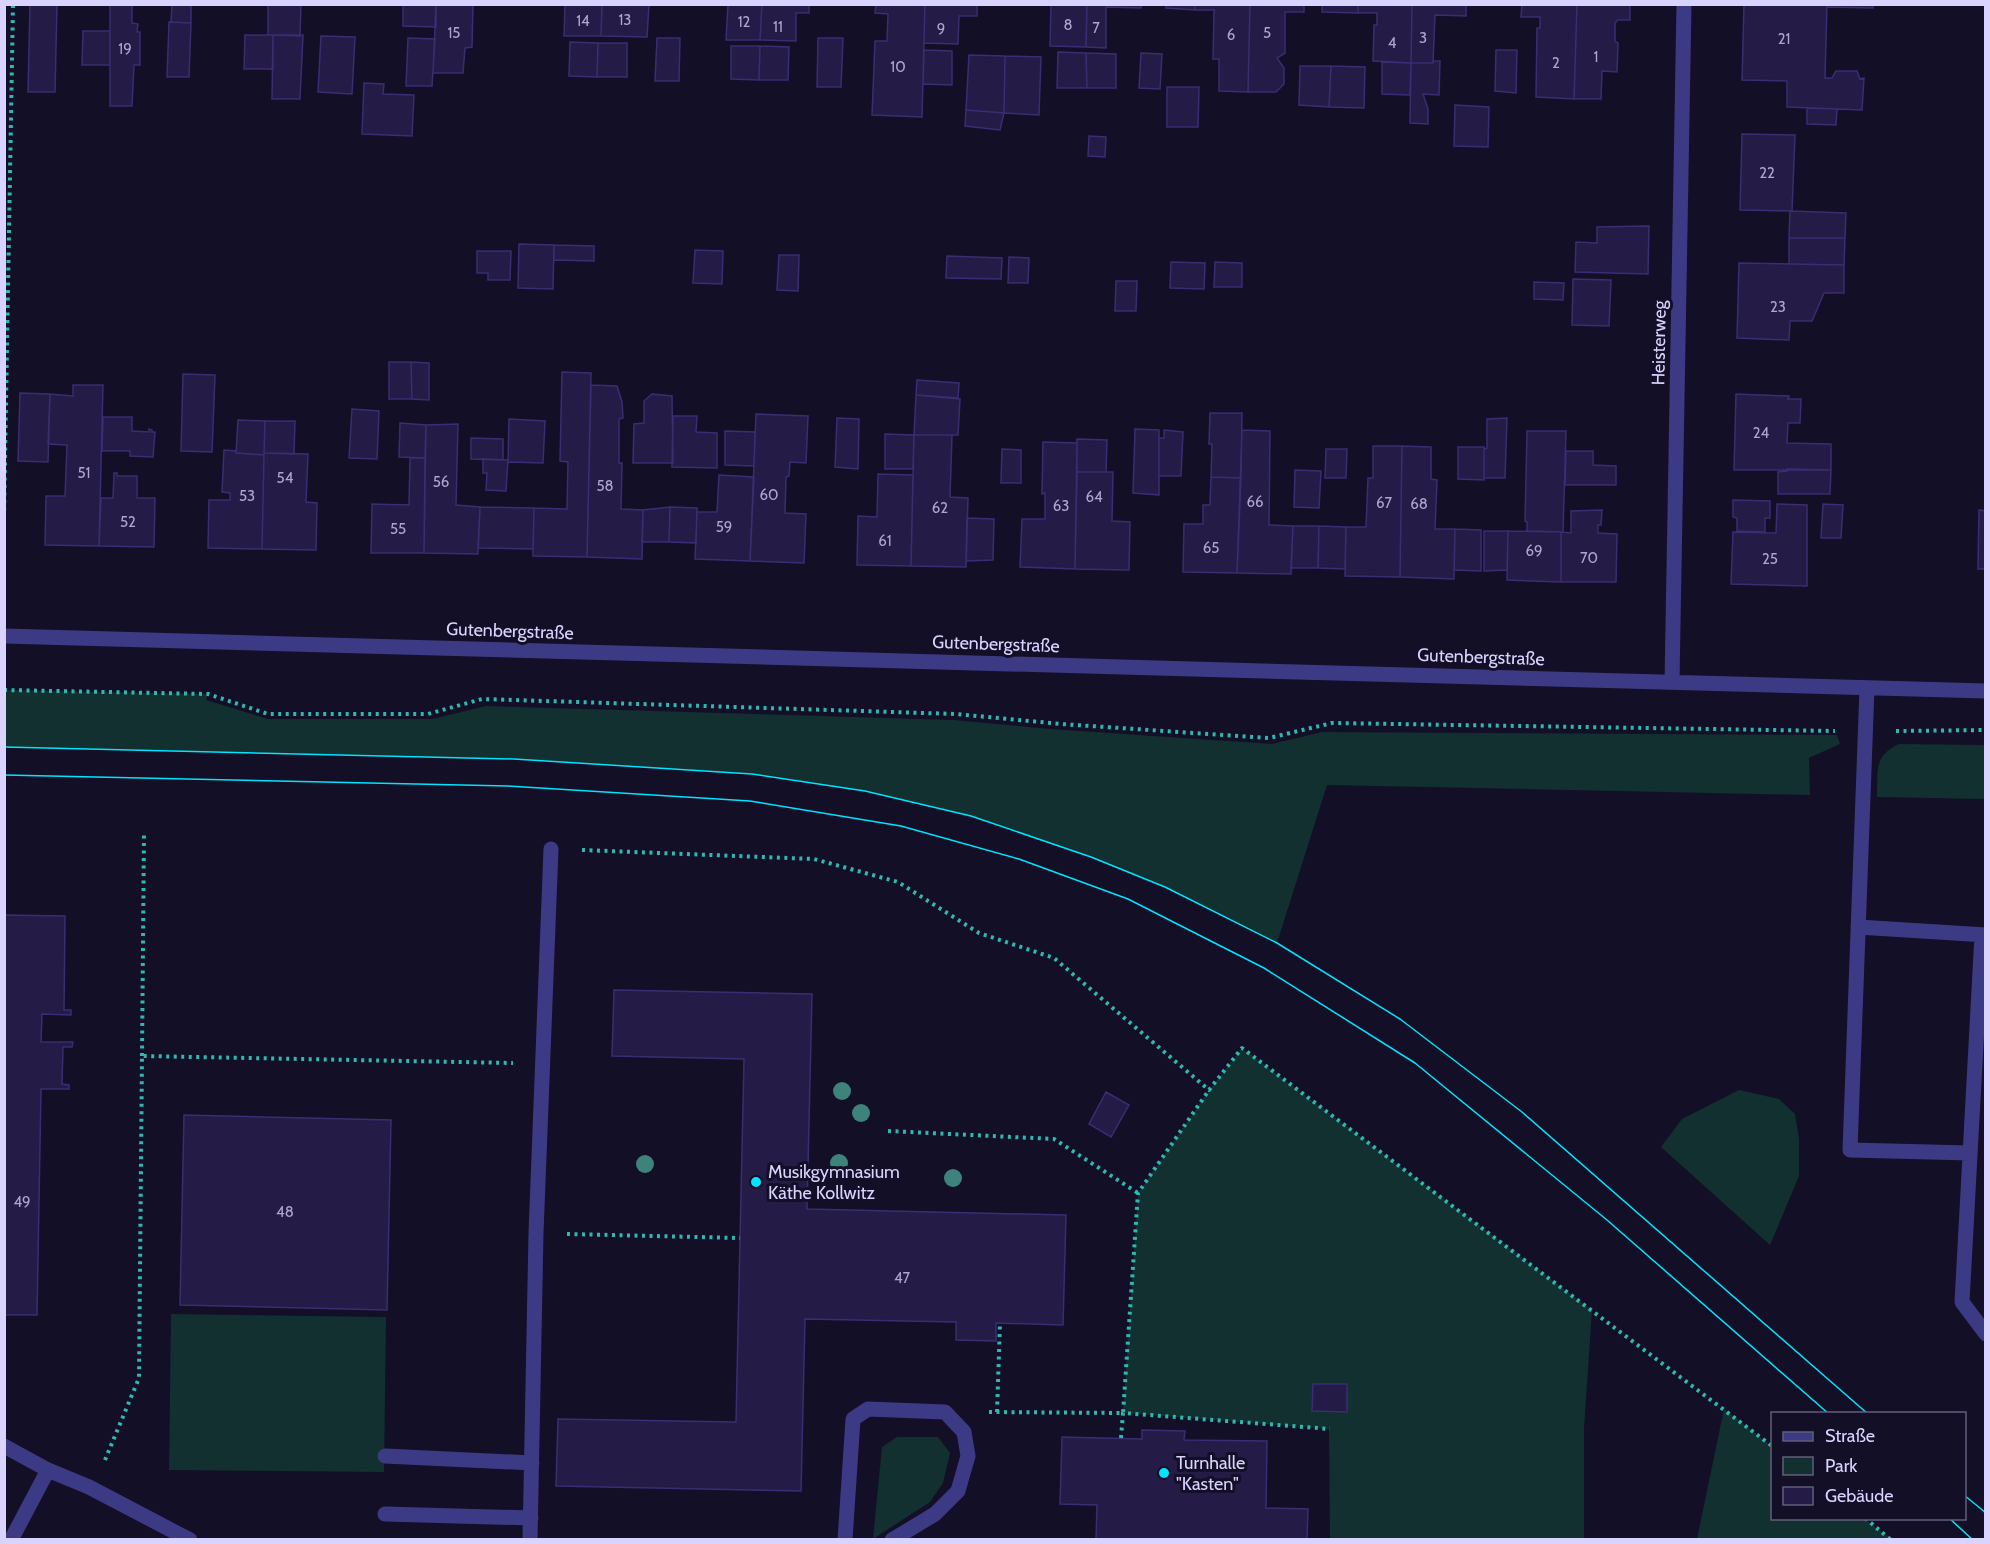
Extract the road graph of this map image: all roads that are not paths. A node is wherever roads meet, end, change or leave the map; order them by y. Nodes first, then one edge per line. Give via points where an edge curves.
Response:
1 (1684, 4) edge
2 (4, 636) edge
3 (1672, 682) junction
4 (1867, 688) junction
5 (1986, 691) edge
6 (550, 849) road end
7 (1858, 927) junction
8 (1984, 935) edge
9 (1970, 1153) junction
10 (1986, 1334) edge
11 (4, 1446) edge
12 (384, 1456) dead end
13 (532, 1463) junction
14 (48, 1470) junction
15 (385, 1514) dead end
16 (531, 1518) junction
17 (11, 1539) edge
18 (190, 1539) edge
19 (530, 1539) edge
20 (845, 1539) edge
21 (892, 1539) edge

1 - 3 street, Heisterweg
2 - 3 street, Gutenbergstraße
3 - 4 street, Gutenbergstraße
4 - 5 street, Gutenbergstraße
4 - 7 street
6 - 13 street
7 - 8 street
7 - 9 street via 1850,1150
8 - 9 street
9 - 10 street via 1962,1302
11 - 14 street
12 - 13 street
13 - 16 street
14 - 17 street
14 - 18 street
15 - 16 street
16 - 19 street
20 - 21 street via 853,1419 868,1409 945,1412 964,1432 968,1456 958,1491 935,1514

